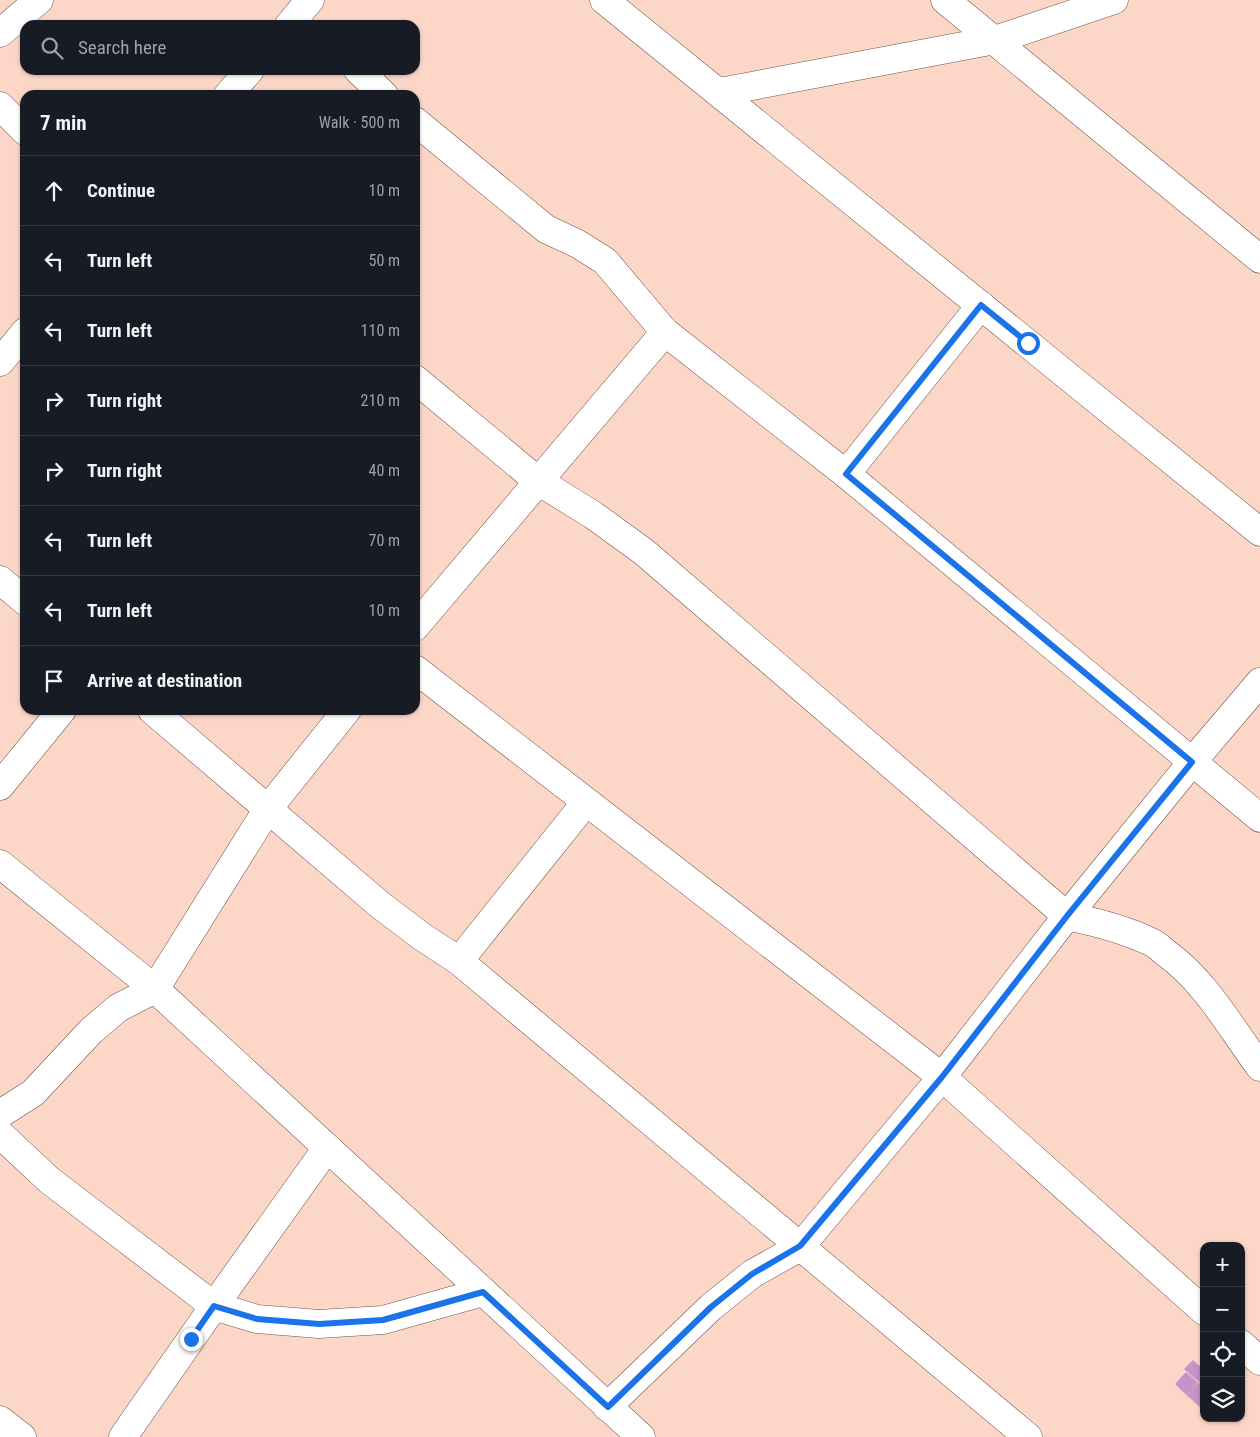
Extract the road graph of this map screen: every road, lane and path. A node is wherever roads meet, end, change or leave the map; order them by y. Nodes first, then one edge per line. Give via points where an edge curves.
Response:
1 (39, 0) edge
2 (604, 0) edge
3 (945, 0) edge
4 (1114, 0) edge
5 (0, 33) edge
6 (995, 40) junction
7 (246, 75) edge
8 (363, 75) edge
9 (232, 90) edge
10 (379, 90) edge
11 (720, 92) junction
12 (0, 106) edge
13 (20, 126) edge
14 (420, 126) edge
15 (1260, 259) edge
16 (981, 305) junction
17 (665, 332) junction
18 (20, 340) edge
19 (0, 362) edge
20 (420, 383) edge
21 (846, 474) junction
22 (538, 481) junction
23 (1260, 532) edge
24 (0, 580) edge
25 (20, 597) edge
26 (420, 621) edge
27 (420, 673) edge
28 (1260, 682) edge
29 (58, 715) edge
30 (158, 715) edge
31 (343, 715) edge
32 (1192, 762) junction
33 (0, 786) edge
34 (586, 802) junction
35 (267, 810) junction
36 (1260, 818) edge
37 (0, 864) edge
38 (1067, 916) junction
39 (459, 961) junction
40 (155, 989) junction
41 (1260, 1067) edge
42 (942, 1077) junction
43 (0, 1114) edge
44 (0, 1134) edge
45 (327, 1148) junction
46 (800, 1246) junction
47 (483, 1292) junction
48 (214, 1306) junction
49 (1200, 1307) edge
50 (1245, 1348) edge
51 (1260, 1361) edge
52 (608, 1407) junction
53 (0, 1420) edge
54 (22, 1437) edge
55 (123, 1437) edge
56 (641, 1437) edge
57 (1028, 1437) edge

1 - 5 street
2 - 11 street
3 - 6 street
4 - 6 street
6 - 11 street
6 - 15 street
7 - 9 street
8 - 10 street
11 - 16 street
12 - 13 street
14 - 17 street via 546,229 605,261
16 - 21 street
16 - 23 street
17 - 21 street
17 - 22 street
18 - 19 street
20 - 22 street
21 - 32 street
22 - 26 street
22 - 38 street via 594,515 644,552
24 - 25 street
27 - 34 street
28 - 32 street
29 - 33 street
30 - 35 street
31 - 35 street
32 - 36 street
32 - 38 street
34 - 39 street
34 - 42 street
35 - 39 street via 379,904
35 - 40 street
37 - 40 street
38 - 41 street via 1108,925 1152,942 1181,964 1210,995
38 - 42 street
39 - 46 street
40 - 43 street via 118,1008 91,1031 33,1093
40 - 45 street
42 - 46 street
42 - 49 street
44 - 48 street via 49,1180
45 - 47 street
45 - 48 street
46 - 52 street via 752,1274 711,1307
46 - 57 street
47 - 48 street via 383,1320 319,1324 257,1319
47 - 52 street
48 - 55 street
50 - 51 street
52 - 56 street
53 - 54 street

